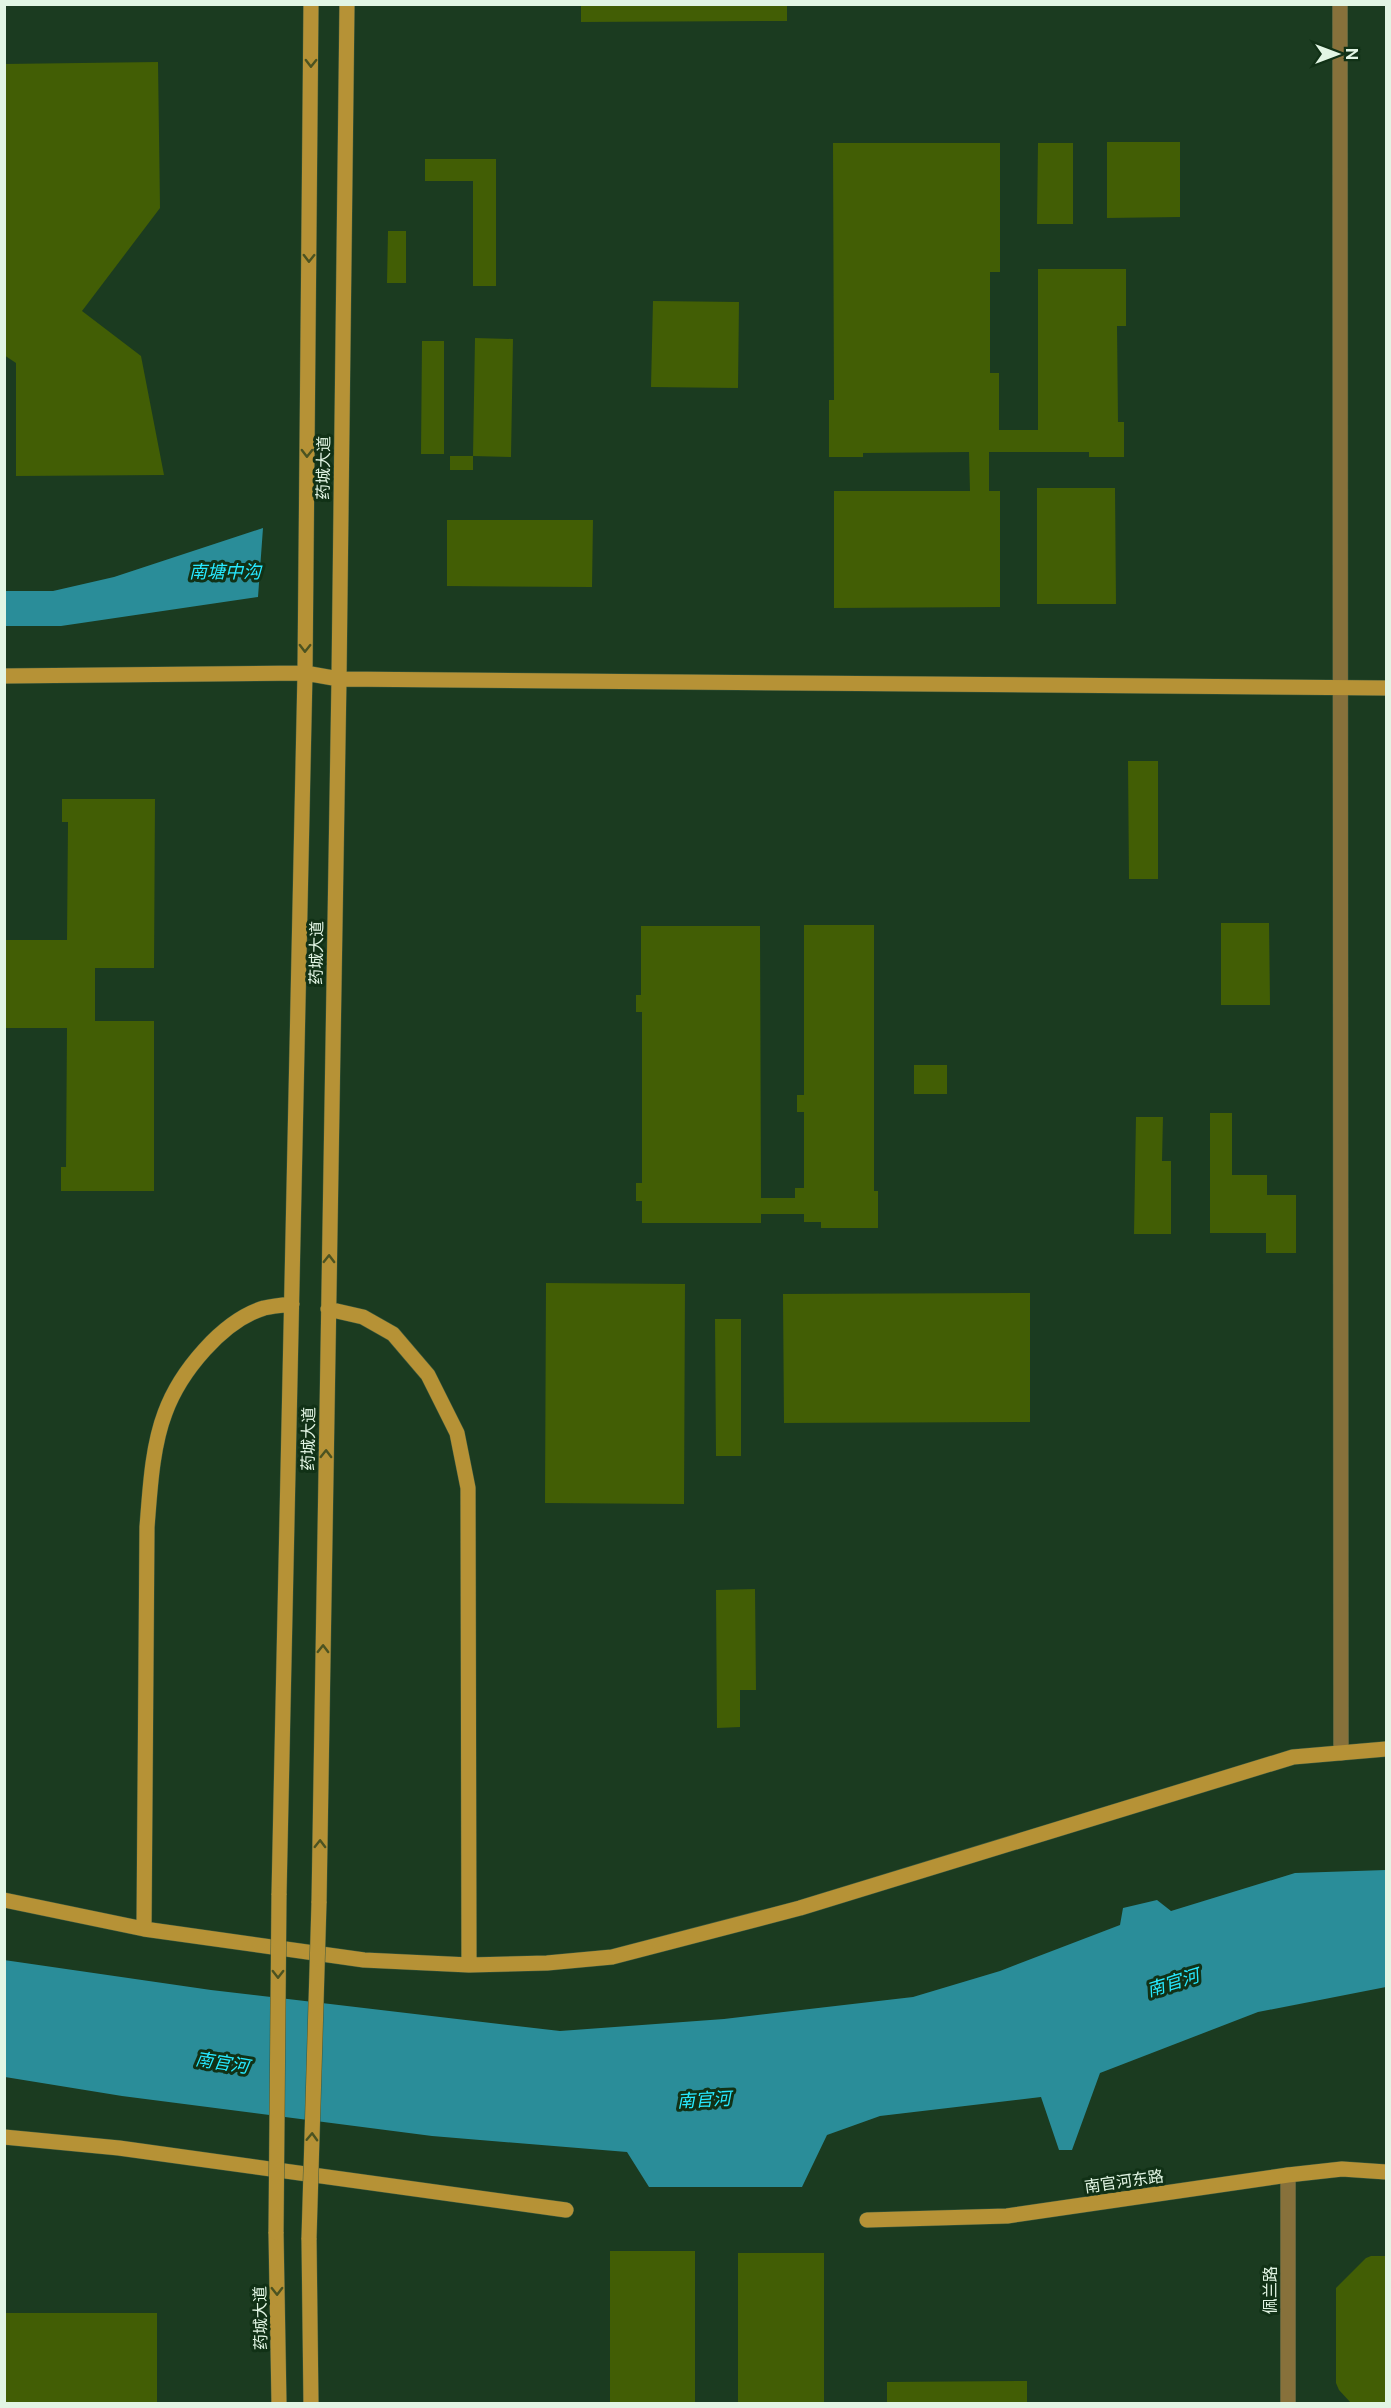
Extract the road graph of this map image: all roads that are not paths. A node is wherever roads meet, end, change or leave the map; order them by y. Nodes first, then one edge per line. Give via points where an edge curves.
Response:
1 (311, 4) edge
2 (347, 4) edge
3 (1340, 4) edge
4 (305, 673) junction
5 (4, 676) edge
6 (339, 679) junction
7 (1342, 688) junction
8 (1386, 688) edge
9 (292, 1304) junction
10 (328, 1309) junction
11 (1386, 1749) edge
12 (1341, 1753) junction
13 (4, 1900) edge
14 (144, 1929) junction
15 (469, 1965) junction
16 (4, 2137) edge
17 (1386, 2172) edge
18 (1288, 2175) junction
19 (566, 2210) dead end
20 (867, 2220) dead end
21 (279, 2403) edge
22 (311, 2403) edge
23 (1288, 2403) edge

1 -> 4 main road, 药城大道
2 - 6 main road, 药城大道
3 - 7 street
4 - 5 main road
4 - 6 main road
4 - 9 main road, 药城大道
6 - 7 main road
10 -> 6 main road, 药城大道
7 - 8 main road
7 - 12 street
9 - 14 main road via 263,1309 233,1324 210,1344 184,1377 165,1413 147,1527
9 -> 21 main road, 药城大道, bridge via 279,1895
10 - 15 main road via 363,1317 393,1334 428,1375 457,1433 468,1488
22 -> 10 main road, 药城大道, bridge via 309,2238 319,1903
11 - 12 main road
12 - 15 main road via 1293,1757 800,1908 612,1957
13 - 14 main road
14 - 15 main road via 364,1960
16 - 19 main road via 119,2148
17 - 18 main road, 南官河东路 via 1342,2169
18 - 20 main road, 南官河东路 via 1007,2216
18 - 23 street, 佩兰路

